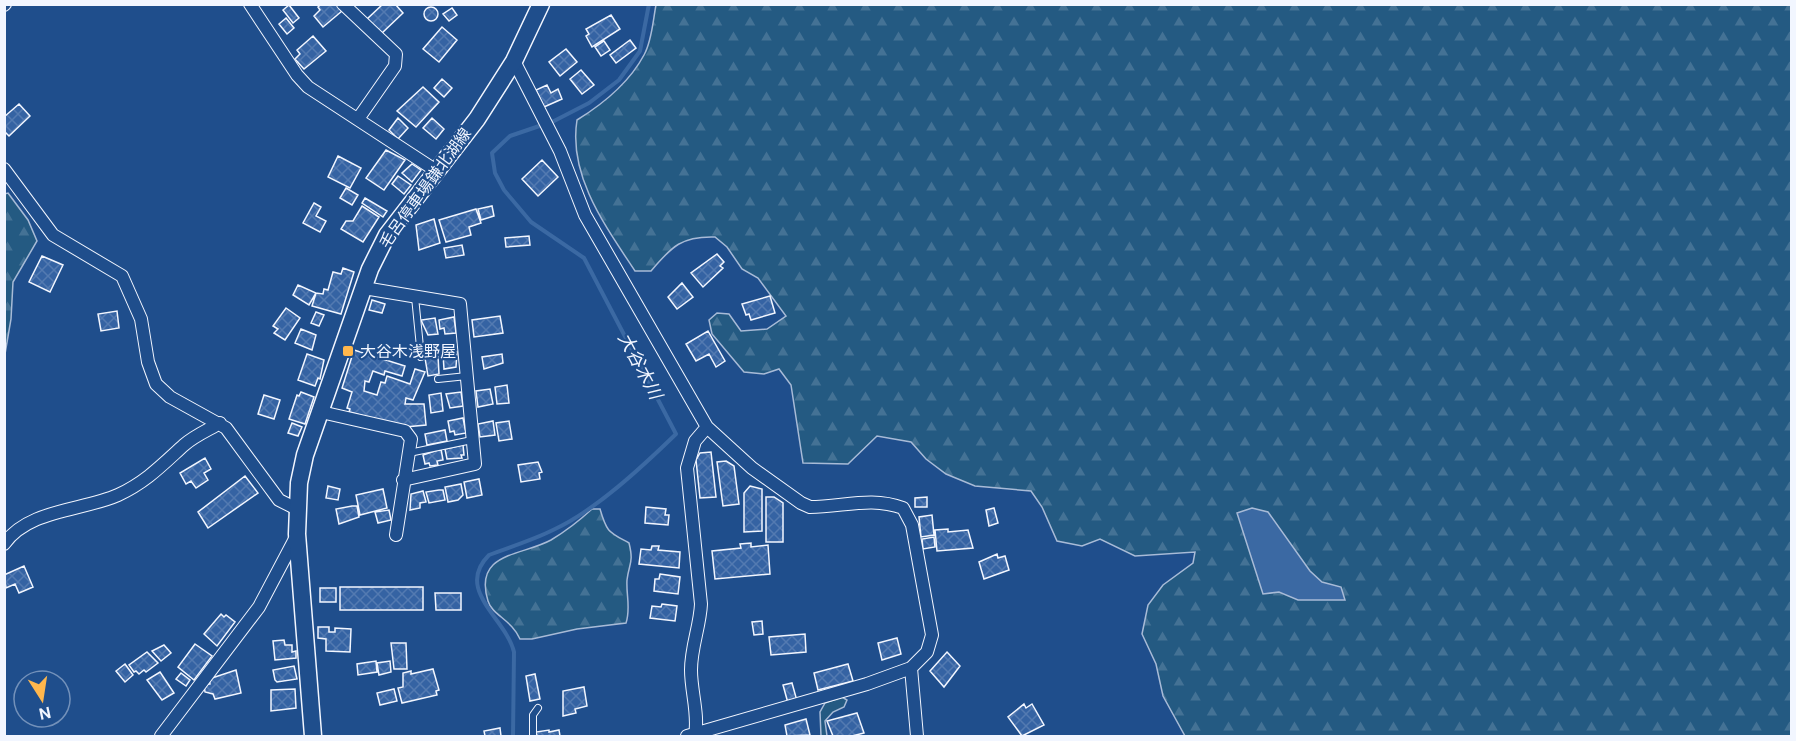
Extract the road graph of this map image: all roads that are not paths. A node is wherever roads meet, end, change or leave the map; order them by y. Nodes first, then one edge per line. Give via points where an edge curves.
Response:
1 (250, 4) edge
2 (343, 4) edge
3 (542, 4) edge
4 (514, 61) junction
5 (358, 119) junction
6 (4, 169) edge
7 (435, 170) junction
8 (364, 288) junction
9 (415, 297) junction
10 (421, 357) dead end
11 (467, 376) junction
12 (438, 379) dead end
13 (321, 412) junction
14 (220, 423) junction
15 (707, 427) junction
16 (473, 440) junction
17 (409, 453) junction
18 (404, 480) junction
19 (297, 509) junction
20 (297, 534) junction
21 (396, 535) dead end
22 (4, 544) edge
23 (911, 668) junction
24 (538, 708) dead end
25 (693, 735) edge
26 (161, 736) edge
27 (313, 736) edge
28 (533, 736) edge
29 (917, 736) edge

1 - 5 street via 308,87
2 - 5 street via 396,54 395,66
3 - 4 main road, 毛呂停車場鎌北湖線
4 - 7 main road, 毛呂停車場鎌北湖線 via 477,119
4 - 15 street via 550,131 585,215
5 - 7 street
6 - 14 street via 53,235 122,276 141,319 156,384 170,397
7 - 8 main road, 毛呂停車場鎌北湖線 via 387,235
8 - 9 street
8 - 13 main road, 毛呂停車場鎌北湖線
9 - 10 lane
9 - 11 street via 460,304
11 - 12 lane
11 - 16 street
13 - 17 street via 405,431 411,439
13 - 19 main road, 毛呂停車場鎌北湖線 via 305,455
14 - 19 street via 279,500
14 - 22 street via 186,443 162,468 133,488 24,525
15 - 23 street via 752,468 810,507 873,501 903,508 912,525 932,635 927,652
15 - 25 street via 695,441 687,468 701,604 691,672
16 - 17 lane
16 - 18 street via 475,464
17 - 18 street
18 - 21 street
19 - 20 main road, 毛呂停車場鎌北湖線
20 - 26 street via 259,607
20 - 27 main road, 毛呂停車場鎌北湖線
23 - 25 street
23 - 29 street
24 - 28 lane via 533,715

